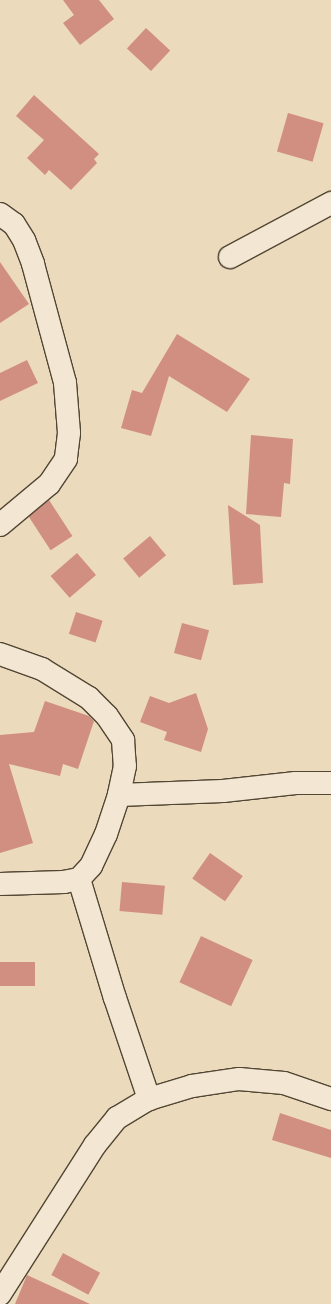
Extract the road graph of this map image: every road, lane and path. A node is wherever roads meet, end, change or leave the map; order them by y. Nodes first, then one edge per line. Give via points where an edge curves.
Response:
1 (331, 203) edge
2 (0, 214) edge
3 (230, 257) dead end
4 (0, 525) edge
5 (0, 654) edge
6 (331, 783) edge
7 (119, 795) junction
8 (78, 879) junction
9 (0, 884) edge
10 (148, 1099) junction
11 (331, 1099) edge
12 (0, 1294) edge

1 - 3 street
2 - 4 street via 14,224 24,240 33,264 65,383 69,433 66,458 49,484
5 - 7 street via 48,673 89,698 107,716 123,740 125,766
6 - 7 street
7 - 8 street via 106,834 91,866
8 - 9 street via 64,882
8 - 10 street
10 - 11 street via 192,1086 239,1079 284,1083
10 - 12 street via 117,1118 95,1145

